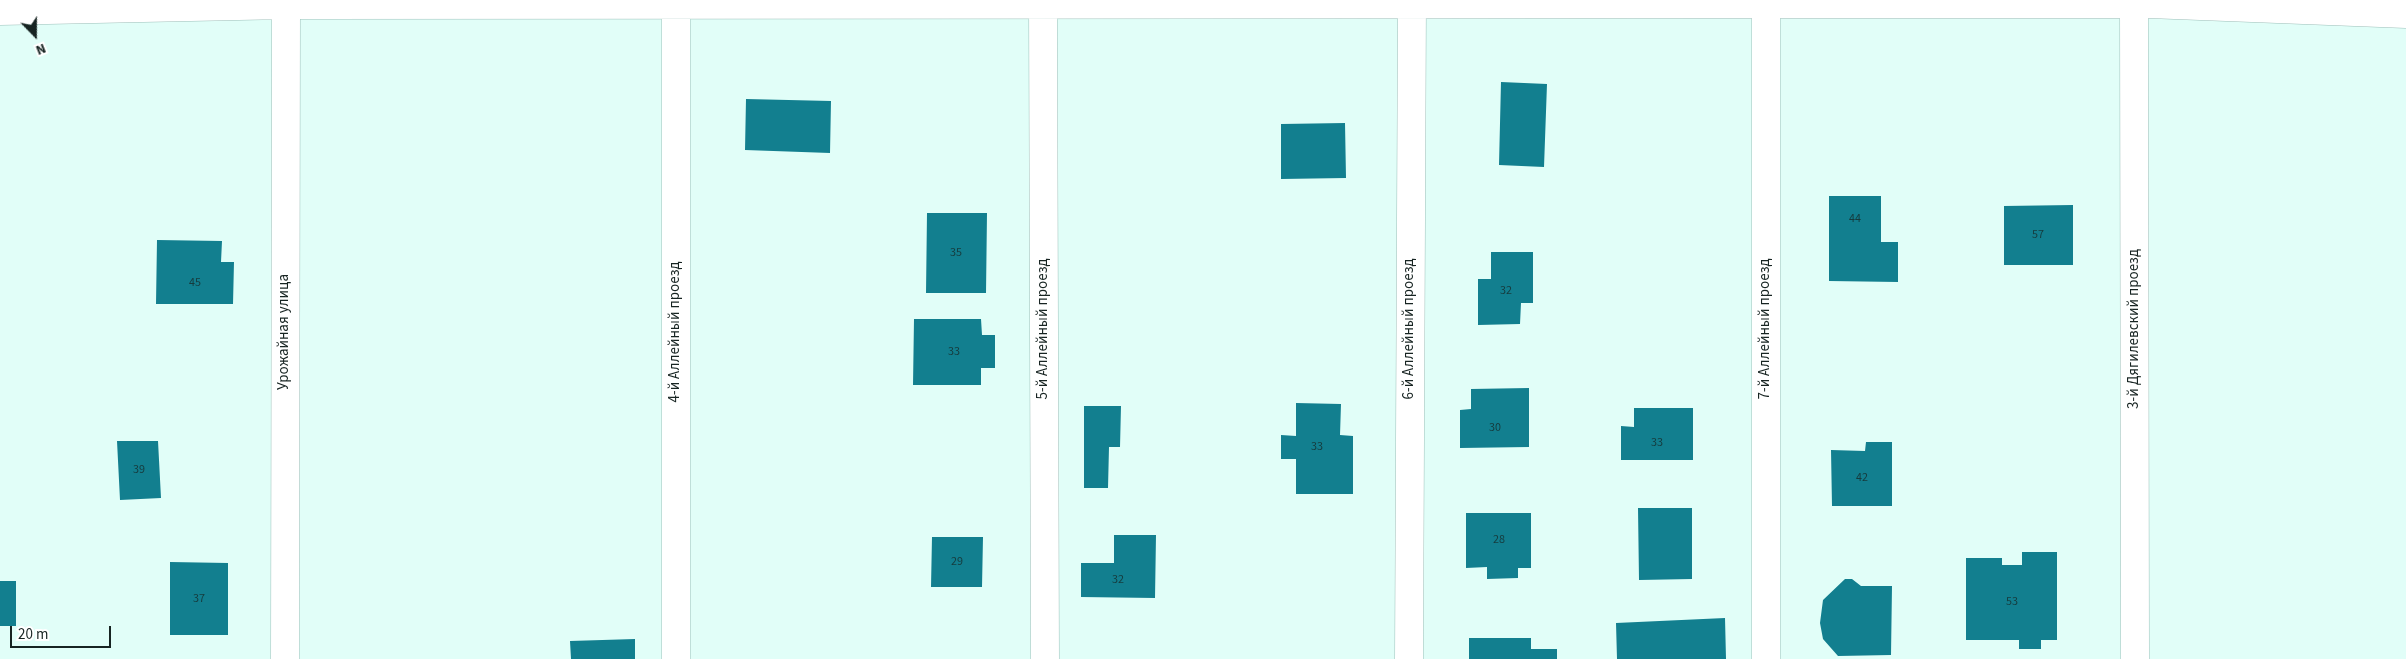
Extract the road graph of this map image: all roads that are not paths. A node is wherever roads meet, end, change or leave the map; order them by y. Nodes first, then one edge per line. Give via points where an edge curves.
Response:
1 (1043, 2) edge
2 (1412, 2) edge
3 (1766, 2) edge
4 (2134, 2) edge
5 (286, 5) junction
6 (676, 5) junction
7 (0, 10) edge
8 (2406, 14) edge
9 (285, 659) edge
10 (676, 659) edge
11 (1045, 659) edge
12 (1409, 659) edge
13 (1766, 659) edge
14 (2135, 659) edge

1 - 2 street
1 - 6 street
1 - 11 street, 5-й Аллейный проезд
2 - 3 street
2 - 12 street, 6-й Аллейный проезд
3 - 4 street
3 - 13 street, 7-й Аллейный проезд
4 - 8 street
4 - 14 street, 3-й Дягилевский проезд
5 - 6 street
5 - 7 street
5 - 9 street, Урожайная улица
6 - 10 street, 4-й Аллейный проезд

